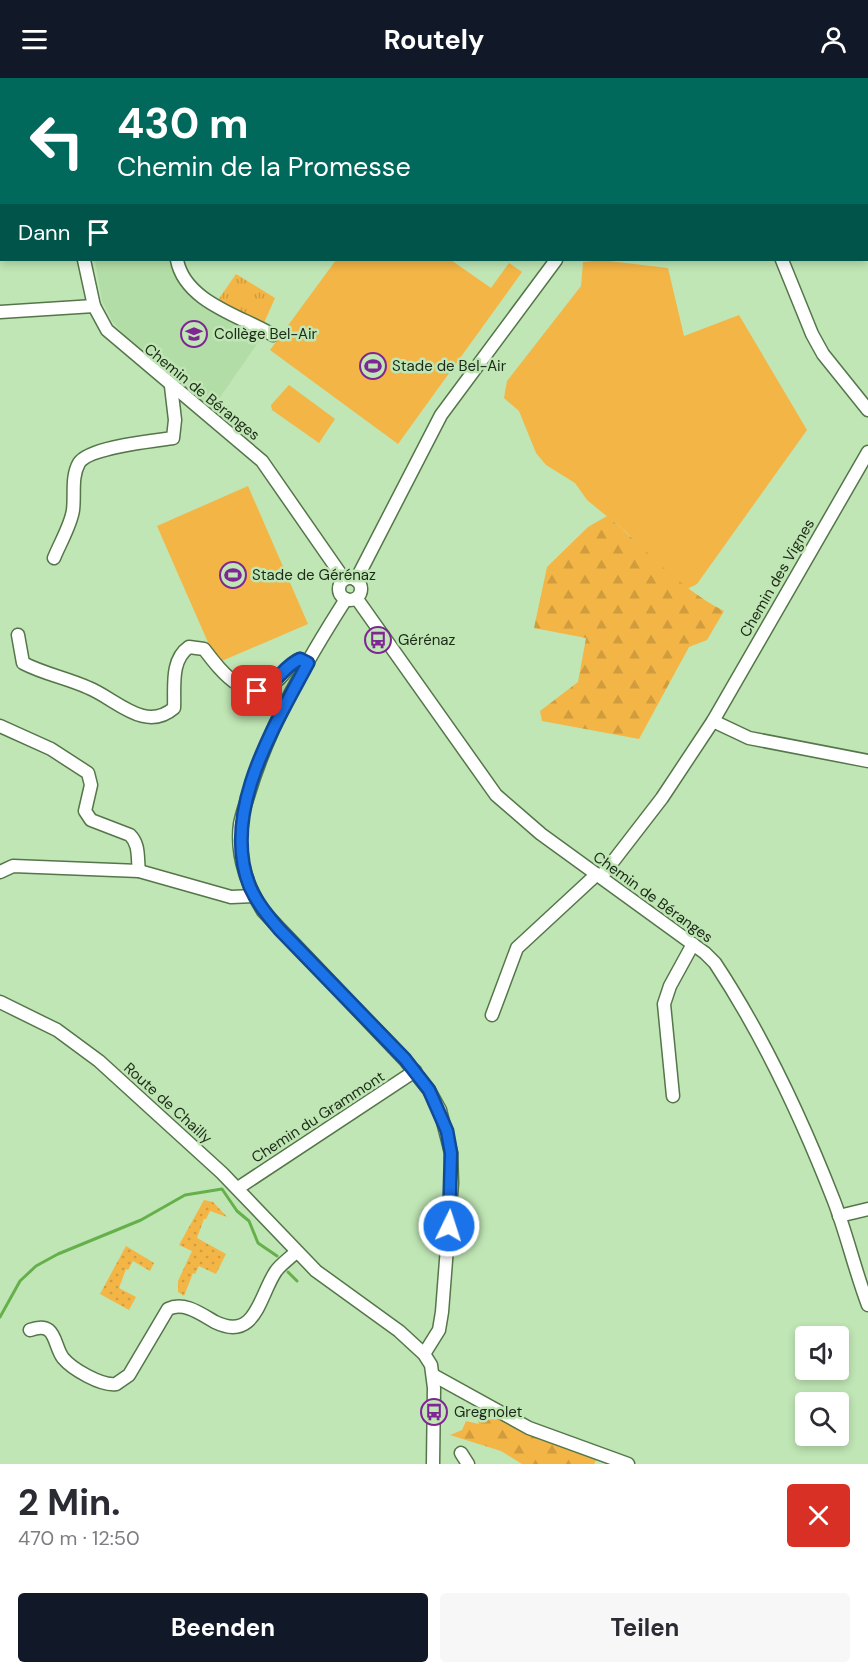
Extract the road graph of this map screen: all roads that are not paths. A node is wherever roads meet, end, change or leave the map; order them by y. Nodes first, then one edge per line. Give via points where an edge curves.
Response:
1 (84, 261) edge
2 (177, 261) edge
3 (555, 261) edge
4 (782, 261) edge
5 (94, 306) junction
6 (0, 312) edge
7 (273, 335) dead end
8 (171, 386) junction
9 (868, 410) edge
10 (868, 452) edge
11 (54, 558) dead end
12 (350, 580) junction
13 (351, 599) junction
14 (18, 635) dead end
15 (308, 663) junction
16 (713, 721) junction
17 (0, 726) edge
18 (868, 761) edge
19 (139, 871) junction
20 (0, 872) edge
21 (599, 876) junction
22 (254, 896) junction
23 (693, 944) junction
24 (0, 1002) edge
25 (492, 1015) dead end
26 (415, 1071) junction
27 (673, 1096) dead end
28 (237, 1188) junction
29 (868, 1209) edge
30 (839, 1216) junction
31 (296, 1252) junction
32 (868, 1305) edge
33 (30, 1330) dead end
34 (424, 1354) junction
35 (433, 1375) junction
36 (433, 1464) edge
37 (628, 1464) edge

1 - 5 street, Chemin de Béranges
2 - 7 street via 186,279 205,300
3 - 12 street via 441,415
4 - 9 street via 823,354
5 - 6 street
5 - 8 street, Chemin de Béranges via 106,330
8 - 11 street via 173,438 86,456 79,464 73,512
8 - 12 street, Chemin de Béranges via 262,461
10 - 16 street, Chemin des Vignes
12 - 13 street via 362,589
12 - 13 street via 340,585 339,592
13 - 15 street
13 - 21 street, Chemin de Béranges via 496,795
14 - 15 street via 23,663 89,688 130,714 150,717 166,715 174,708 176,664 189,647 204,649 219,670 240,688 257,691 279,678 296,661
15 - 22 street via 259,761 240,823 244,871
16 - 18 street via 749,738
16 - 21 street, Chemin des Vignes via 662,798
17 - 19 street via 51,749 88,773 91,786 86,811 90,820 130,834 138,847
19 - 20 street via 13,866
19 - 22 street via 231,897
21 - 23 street, Chemin de Béranges
21 - 25 street, Chemin des Vignes via 517,948
22 - 26 street via 279,929
23 - 27 street via 664,1004
23 - 30 street, Chemin de Béranges via 715,963 763,1044
24 - 28 street, Route de Chailly via 57,1030 99,1061
26 - 28 street, Chemin du Grammont
26 - 34 street via 429,1090 447,1131 452,1183 442,1312 439,1330
28 - 31 street, Route de Chailly
29 - 30 street
30 - 32 street, Chemin de Béranges
31 - 33 street via 276,1271 252,1318 243,1325 228,1327 181,1306 168,1309 129,1375 116,1384 105,1384 70,1365 47,1330
31 - 34 street, Route de Chailly via 330,1283 399,1331
34 - 35 street, Route de Chailly
35 - 36 street, Route de Chailly
35 - 37 street via 529,1428

